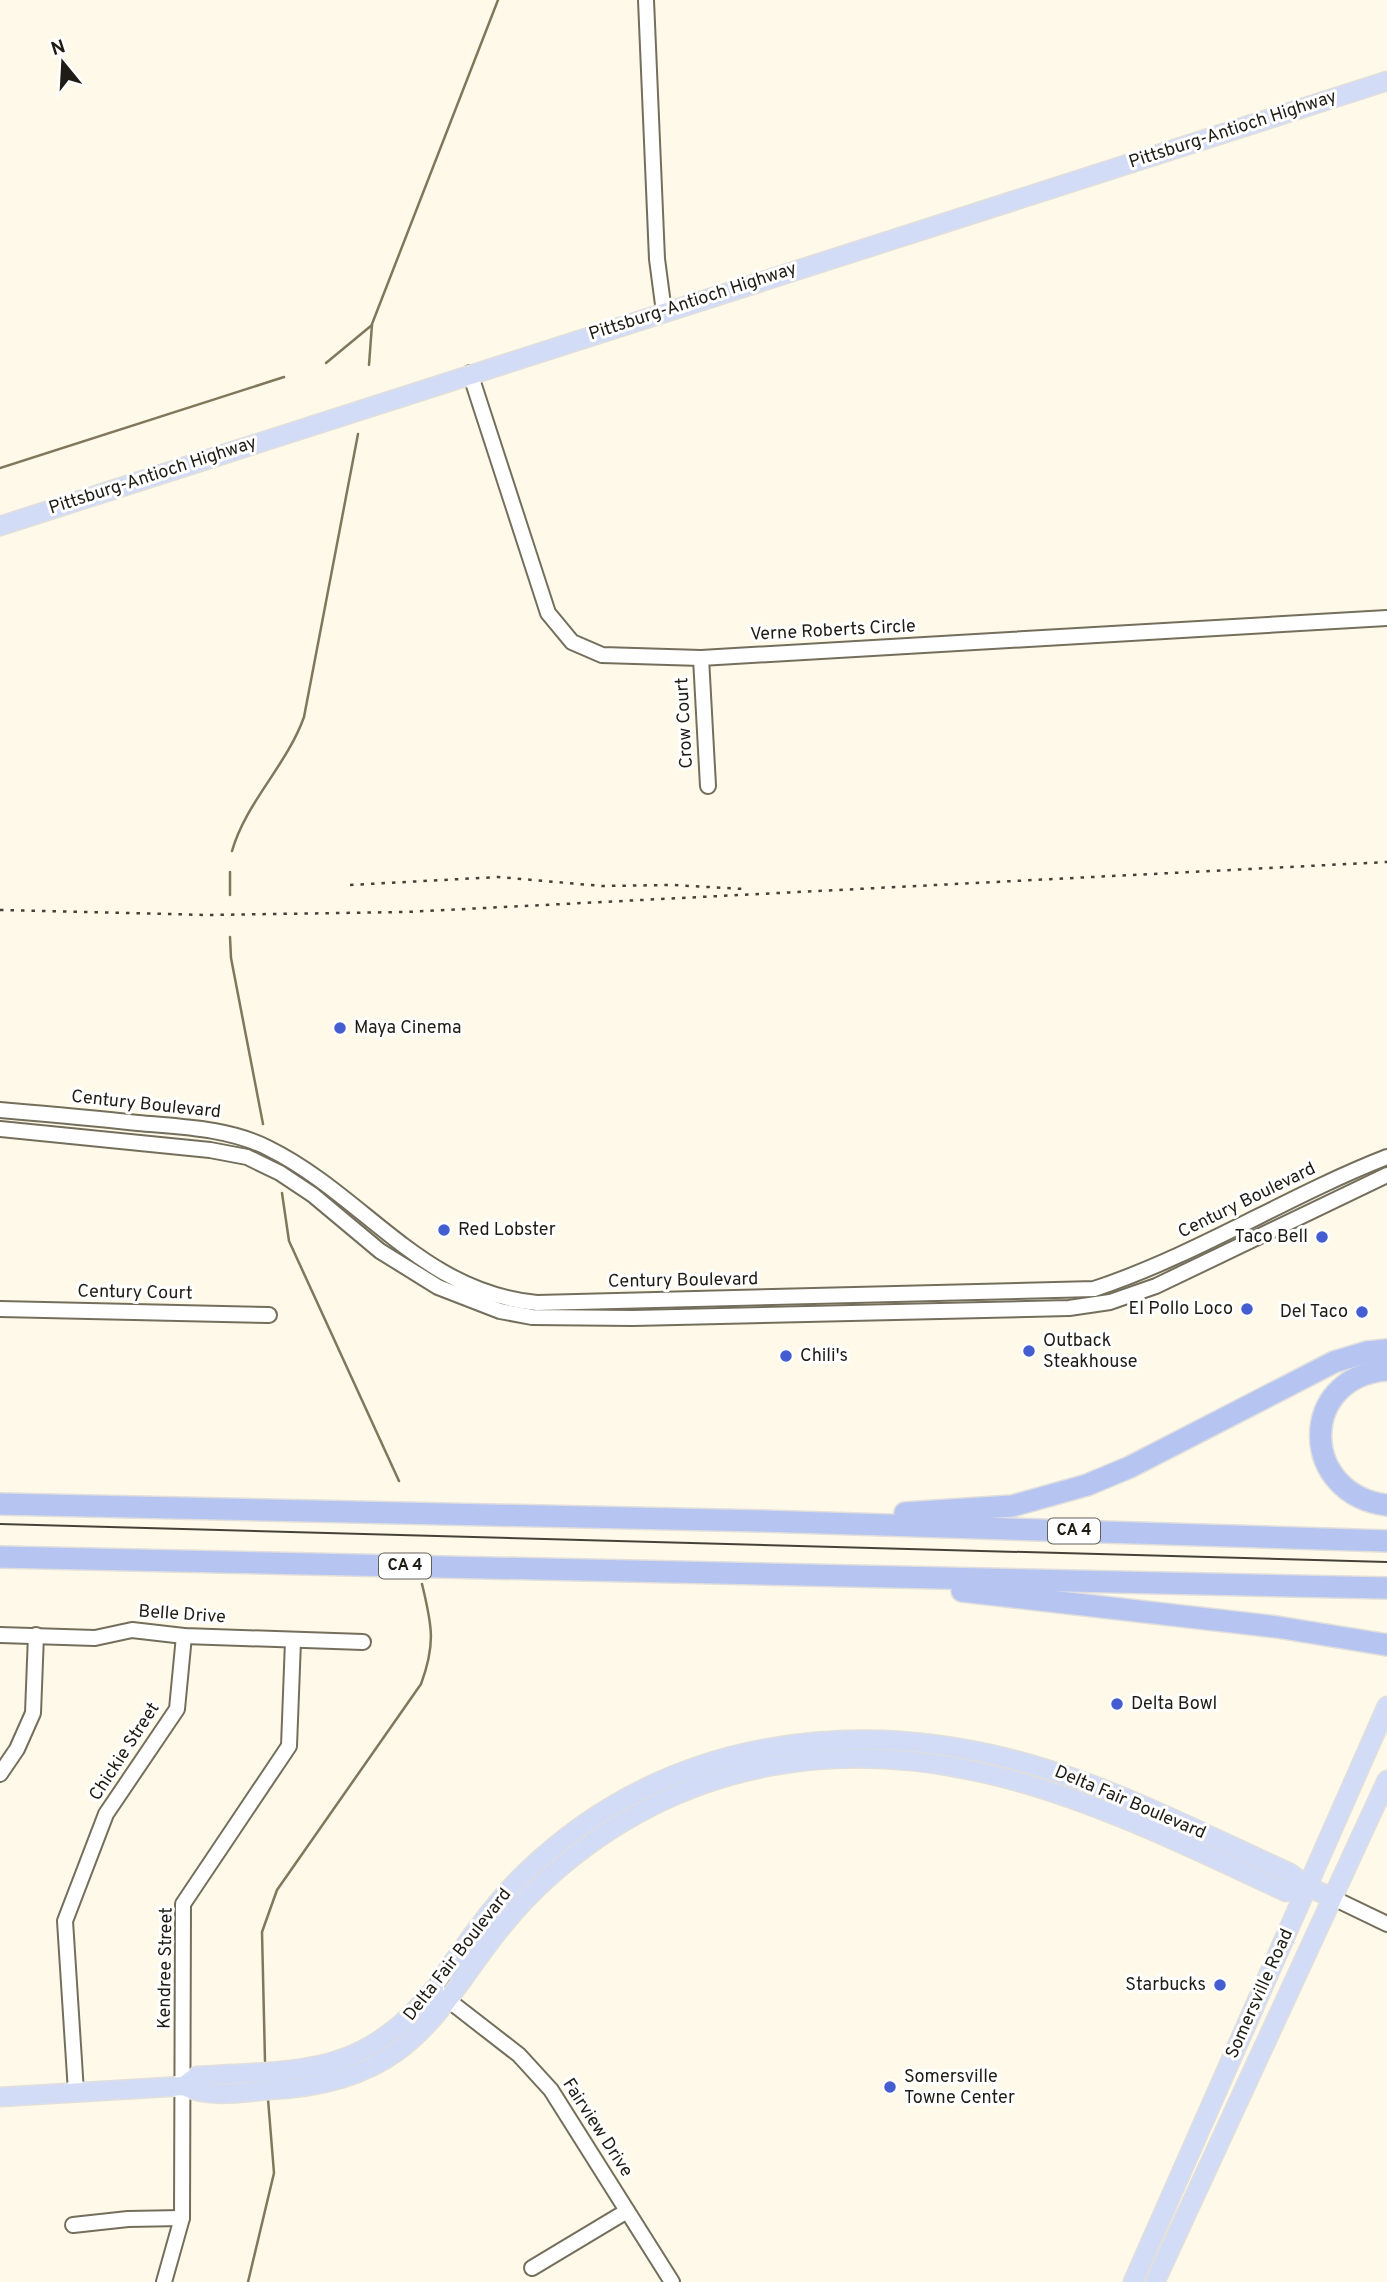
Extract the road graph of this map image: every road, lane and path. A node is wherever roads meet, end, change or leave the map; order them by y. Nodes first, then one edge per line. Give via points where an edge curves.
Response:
1 (646, 0) edge
2 (1387, 81) edge
3 (664, 312) junction
4 (470, 373) junction
5 (0, 526) edge
6 (1387, 618) edge
7 (701, 657) junction
8 (708, 786) dead end
9 (0, 1110) edge
10 (0, 1129) edge
11 (1387, 1157) edge
12 (1387, 1175) edge
13 (0, 1309) edge
14 (269, 1314) dead end
15 (1387, 1350) edge
16 (1387, 1370) edge
17 (0, 1504) edge
18 (1387, 1505) edge
19 (761, 1521) junction
20 (1387, 1541) edge
21 (0, 1557) edge
22 (810, 1576) junction
23 (1387, 1588) edge
24 (0, 1635) edge
25 (36, 1635) junction
26 (184, 1636) junction
27 (293, 1641) junction
28 (363, 1642) dead end
29 (1387, 1645) edge
30 (1387, 1706) edge
31 (0, 1774) edge
32 (1387, 1780) edge
33 (1145, 1807) junction
34 (1138, 1824) junction
35 (1308, 1886) junction
36 (1331, 1897) junction
37 (1387, 1924) edge
38 (448, 1969) joint
39 (441, 1995) junction
40 (184, 2086) junction
41 (76, 2092) junction
42 (0, 2097) edge
43 (627, 2211) junction
44 (182, 2218) junction
45 (73, 2225) dead end
46 (532, 2268) dead end
47 (164, 2282) edge
48 (671, 2282) edge
49 (1133, 2282) edge
50 (1155, 2282) edge

1 - 3 street via 657,259
2 - 3 main road, Pittsburg-Antioch Highway
3 - 4 main road, Pittsburg-Antioch Highway
4 - 5 main road, Pittsburg-Antioch Highway
4 - 7 street, Verne Roberts Circle via 548,613 572,642 602,655
6 - 7 street, Verne Roberts Circle
7 - 8 street, Crow Court
9 - 11 street, Century Boulevard via 228,1133 268,1148 302,1169 428,1266 486,1294 537,1303 1094,1289 1149,1271
10 - 12 street, Century Boulevard via 247,1157 313,1195 380,1251 438,1287 500,1311 532,1317 1069,1308 1110,1302 1156,1286
13 - 14 street, Century Court
15 - 19 highway via 1334,1362 1087,1485 1012,1506
16 - 18 highway via 1356,1376 1345,1384 1330,1400 1320,1435 1332,1477 1369,1503
17 - 19 highway, CA 4
19 - 20 highway, CA 4
21 - 22 highway, CA 4
22 - 23 highway, CA 4
22 - 29 highway via 1277,1627
24 - 25 street, Belle Drive
25 - 26 street, Belle Drive via 95,1638 132,1630
25 - 31 street via 33,1713
26 - 27 street, Belle Drive
26 - 41 street, Chickie Street via 177,1709 106,1814 65,1921
27 - 28 street, Belle Drive
27 - 40 street, Kendree Street via 289,1746 183,1904
30 - 35 main road, Somersville Road
32 - 36 main road, Somersville Road
33 - 34 main road
33 - 35 main road, Delta Fair Boulevard via 1290,1873
33 - 38 main road, Delta Fair Boulevard via 1043,1768 940,1746 833,1740 755,1750 663,1779 576,1829 514,1884
34 - 35 main road, Delta Fair Boulevard via 1286,1892
34 - 39 main road, Delta Fair Boulevard via 1062,1793 918,1762 824,1759 727,1776 652,1806 571,1857 516,1910
35 - 36 main road, Delta Fair Boulevard
35 - 49 main road, Somersville Road
36 - 37 street, Delta Fair Boulevard
36 - 50 main road, Somersville Road
38 - 39 street, Delta Fair Boulevard
39 - 40 main road, Delta Fair Boulevard via 407,2045 353,2077 287,2090 198,2094
39 - 43 street, Fairview Drive via 519,2055 551,2090
40 - 41 main road, Delta Fair Boulevard
40 - 44 street, Kendree Street
41 - 42 main road, Delta Fair Boulevard
43 - 46 street
43 - 48 street, Fairview Drive
44 - 45 street
44 - 47 street, Kendree Street

